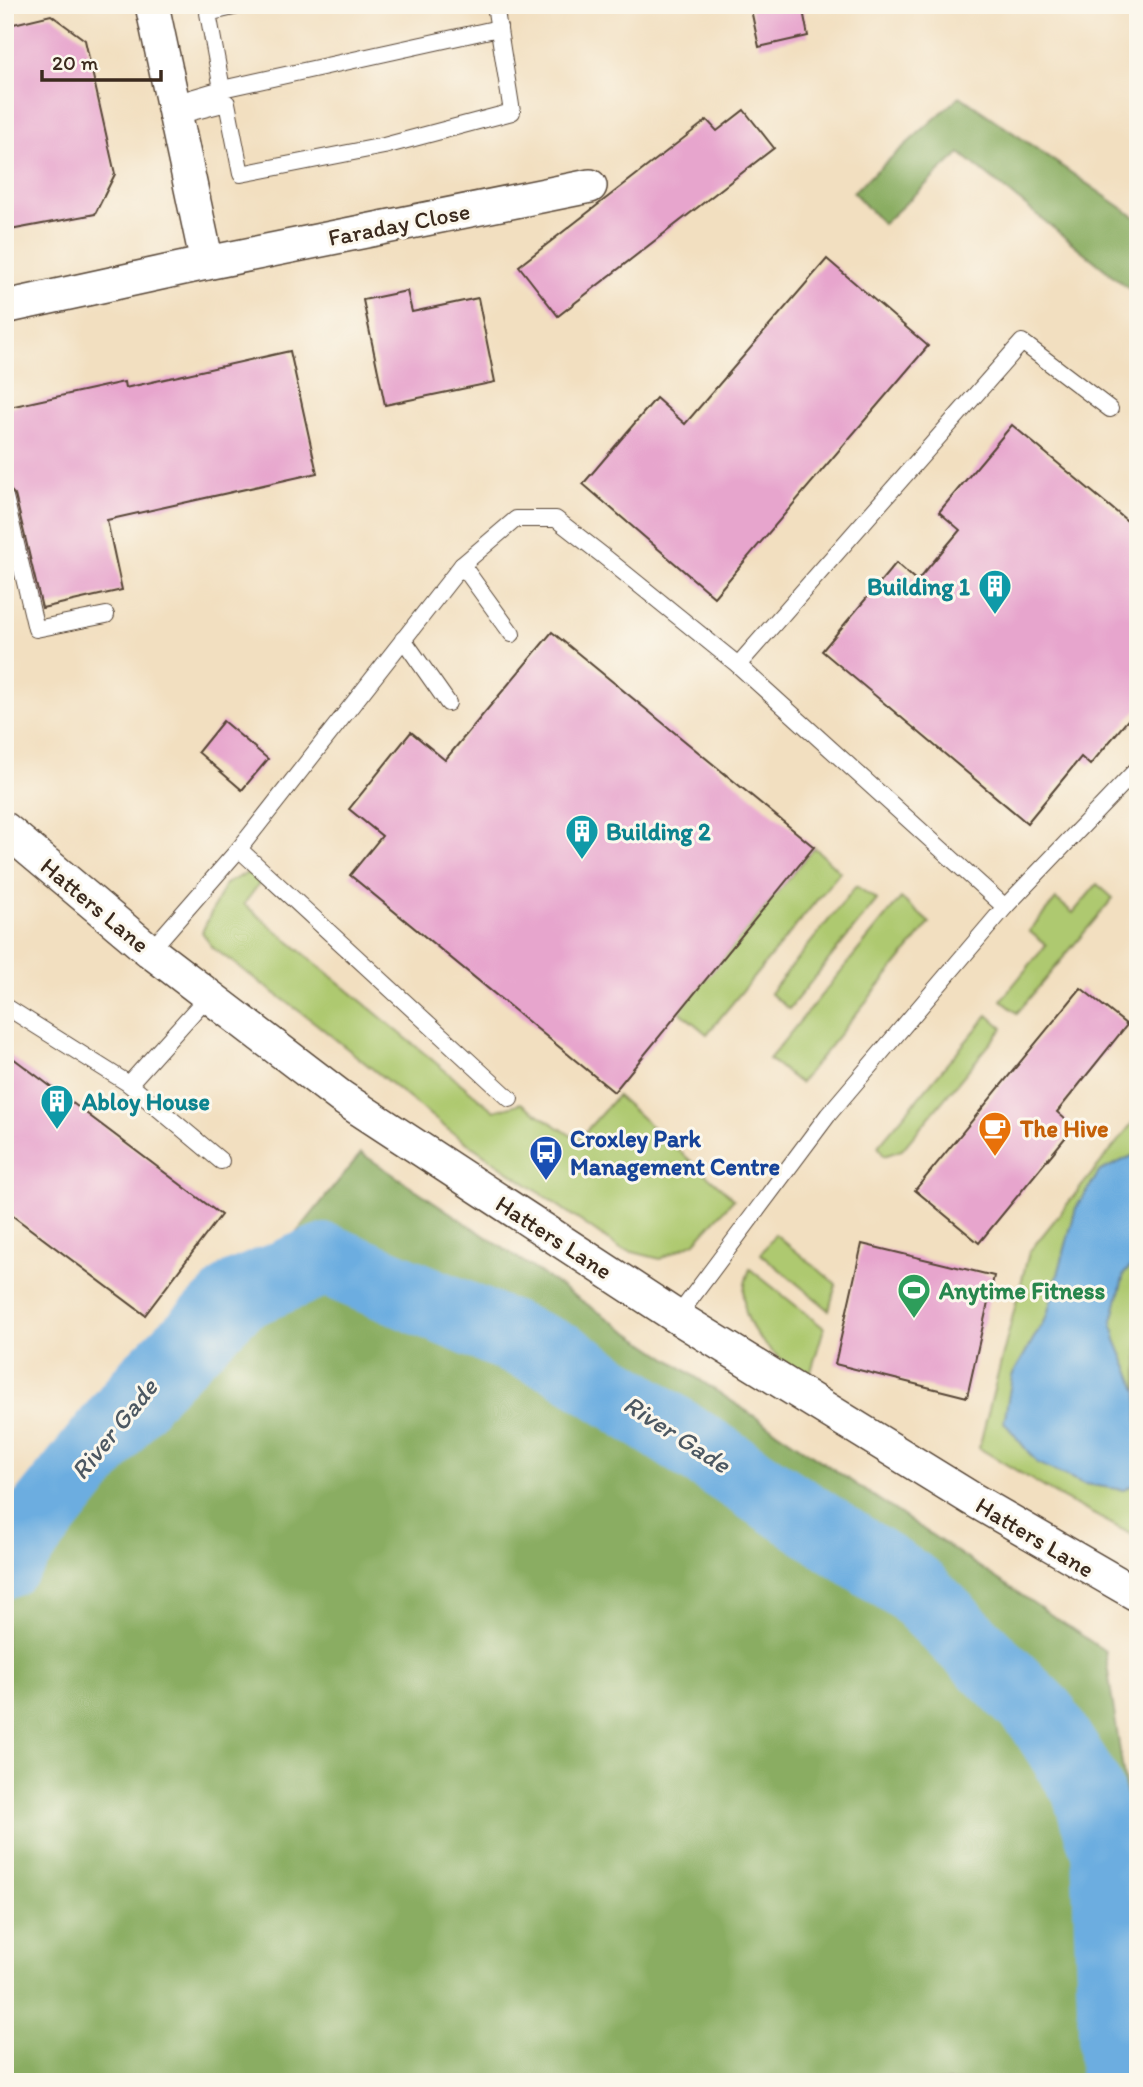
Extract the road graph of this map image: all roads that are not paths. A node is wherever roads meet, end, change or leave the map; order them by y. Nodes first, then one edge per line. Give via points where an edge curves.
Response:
1 (152, 5) edge
2 (242, 5) edge
3 (495, 5) edge
4 (499, 28) junction
5 (224, 96) junction
6 (175, 110) junction
7 (590, 186) dead end
8 (207, 262) junction
9 (5, 307) edge
10 (1110, 409) dead end
11 (5, 497) edge
12 (462, 565) junction
13 (106, 615) dead end
14 (512, 634) dead end
15 (403, 639) junction
16 (738, 665) junction
17 (448, 703) dead end
18 (1138, 768) edge
19 (6, 831) edge
20 (239, 849) junction
21 (1005, 907) junction
22 (150, 951) junction
23 (208, 996) junction
24 (5, 1006) edge
25 (130, 1084) junction
26 (510, 1099) dead end
27 (221, 1161) dead end
28 (677, 1317) junction
29 (1138, 1595) edge

1 - 6 street
2 - 5 lane via 208,13
3 - 4 lane
4 - 5 lane
4 - 5 lane via 512,112 384,146 241,174
5 - 6 lane
6 - 8 street
7 - 8 street, Faraday Close
8 - 9 street, Faraday Close
10 - 16 lane via 1022,342
11 - 13 lane via 36,629
12 - 14 lane
12 - 15 lane
12 - 16 lane via 516,519 556,519
15 - 17 lane
15 - 20 lane
16 - 21 lane
18 - 21 lane
19 - 22 street, Hatters Lane
20 - 22 lane
20 - 26 lane
21 - 28 lane via 828,1115
22 - 23 street, Hatters Lane
23 - 25 lane
23 - 28 street, Hatters Lane via 341,1097
24 - 25 lane
25 - 27 lane
28 - 29 street, Hatters Lane via 972,1499

